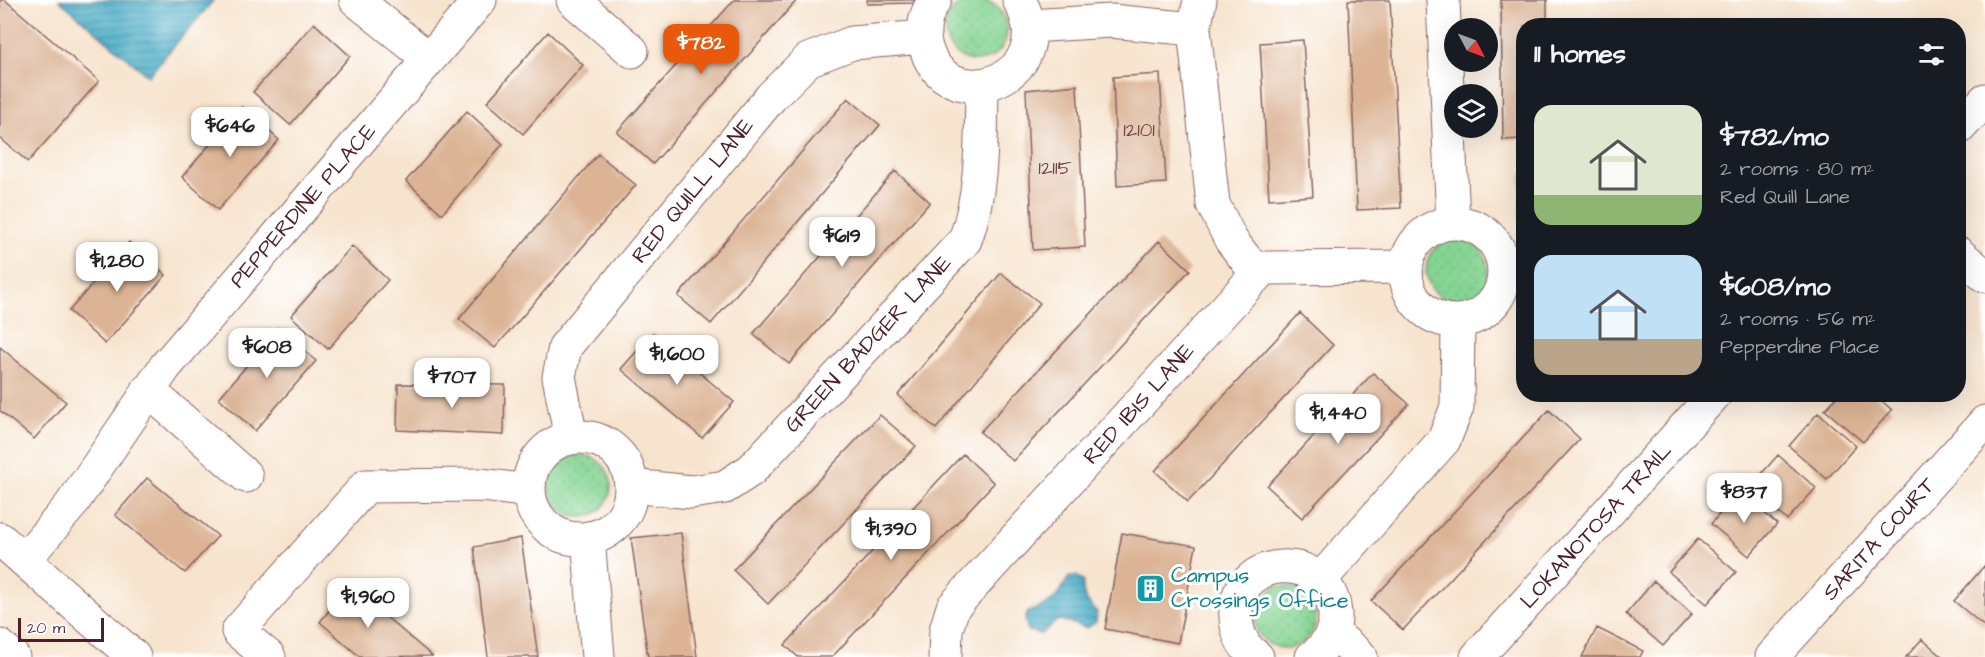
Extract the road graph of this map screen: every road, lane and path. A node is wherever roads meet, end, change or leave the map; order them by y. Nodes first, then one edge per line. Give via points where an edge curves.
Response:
1 (356, 0) edge
2 (480, 0) edge
3 (573, 0) edge
4 (936, 0) edge
5 (1443, 0) edge
6 (1111, 10) edge
7 (1025, 13) edge
8 (1197, 14) edge
9 (924, 37) junction
10 (632, 51) dead end
11 (429, 59) junction
12 (982, 86) junction
13 (1985, 100) edge
14 (1966, 120) edge
15 (1453, 222) junction
16 (1966, 260) edge
17 (1406, 267) junction
18 (1257, 275) junction
19 (1985, 276) edge
20 (1514, 278) edge
21 (1458, 322) junction
22 (148, 390) junction
23 (1708, 402) edge
24 (1985, 422) edge
25 (571, 438) junction
26 (246, 476) dead end
27 (631, 486) junction
28 (529, 490) junction
29 (588, 538) junction
30 (0, 539) edge
31 (24, 560) junction
32 (1320, 580) junction
33 (1332, 632) junction
34 (0, 646) edge
35 (1253, 656) edge
36 (13, 657) edge
37 (134, 657) edge
38 (269, 657) edge
39 (598, 657) edge
40 (945, 657) edge
41 (1312, 657) edge
42 (1361, 657) edge
43 (1477, 657) edge
44 (1772, 657) edge

1 - 11 street
2 - 11 street, PEPPERDINE PLACE
3 - 10 street
4 - 9 street via 925,21
5 - 15 street
6 - 7 street
6 - 8 street
7 - 12 street via 1026,53 1019,65 1009,75
8 - 18 street via 1212,204 1231,240
9 - 12 street via 928,53 943,73 965,85
9 - 25 street, RED QUILL LANE via 852,43 808,60 771,98 565,347 559,377
11 - 22 street, PEPPERDINE PLACE
12 - 27 street, GREEN BADGER LANE via 980,168 965,240 751,470 724,486 692,492
13 - 14 street
15 - 17 street via 1425,232 1414,244
15 - 20 street via 1472,225 1486,234
16 - 19 street
17 - 18 street via 1263,268
17 - 21 street via 1408,291 1417,305 1429,315
18 - 40 street, RED IBIS LANE via 953,607 946,630
20 - 21 street via 1490,307 1476,317
21 - 32 street via 1457,407 1444,440
22 - 26 street
22 - 31 street, PEPPERDINE PLACE via 71,505
23 - 43 street, LOKANOTOSA TRAIL
24 - 44 street, SARITA COURT
25 - 27 street via 585,437 612,448 628,471
25 - 28 street via 557,442 536,462
27 - 29 street via 623,514 614,525
28 - 29 street via 532,507 541,522 571,538
28 - 38 street via 482,485 366,486 238,631
29 - 39 street
30 - 31 street
31 - 37 street
32 - 33 street via 1334,604
32 - 35 street via 1292,566 1276,566 1248,582 1239,595 1236,627
33 - 41 street
33 - 42 street
34 - 36 street

